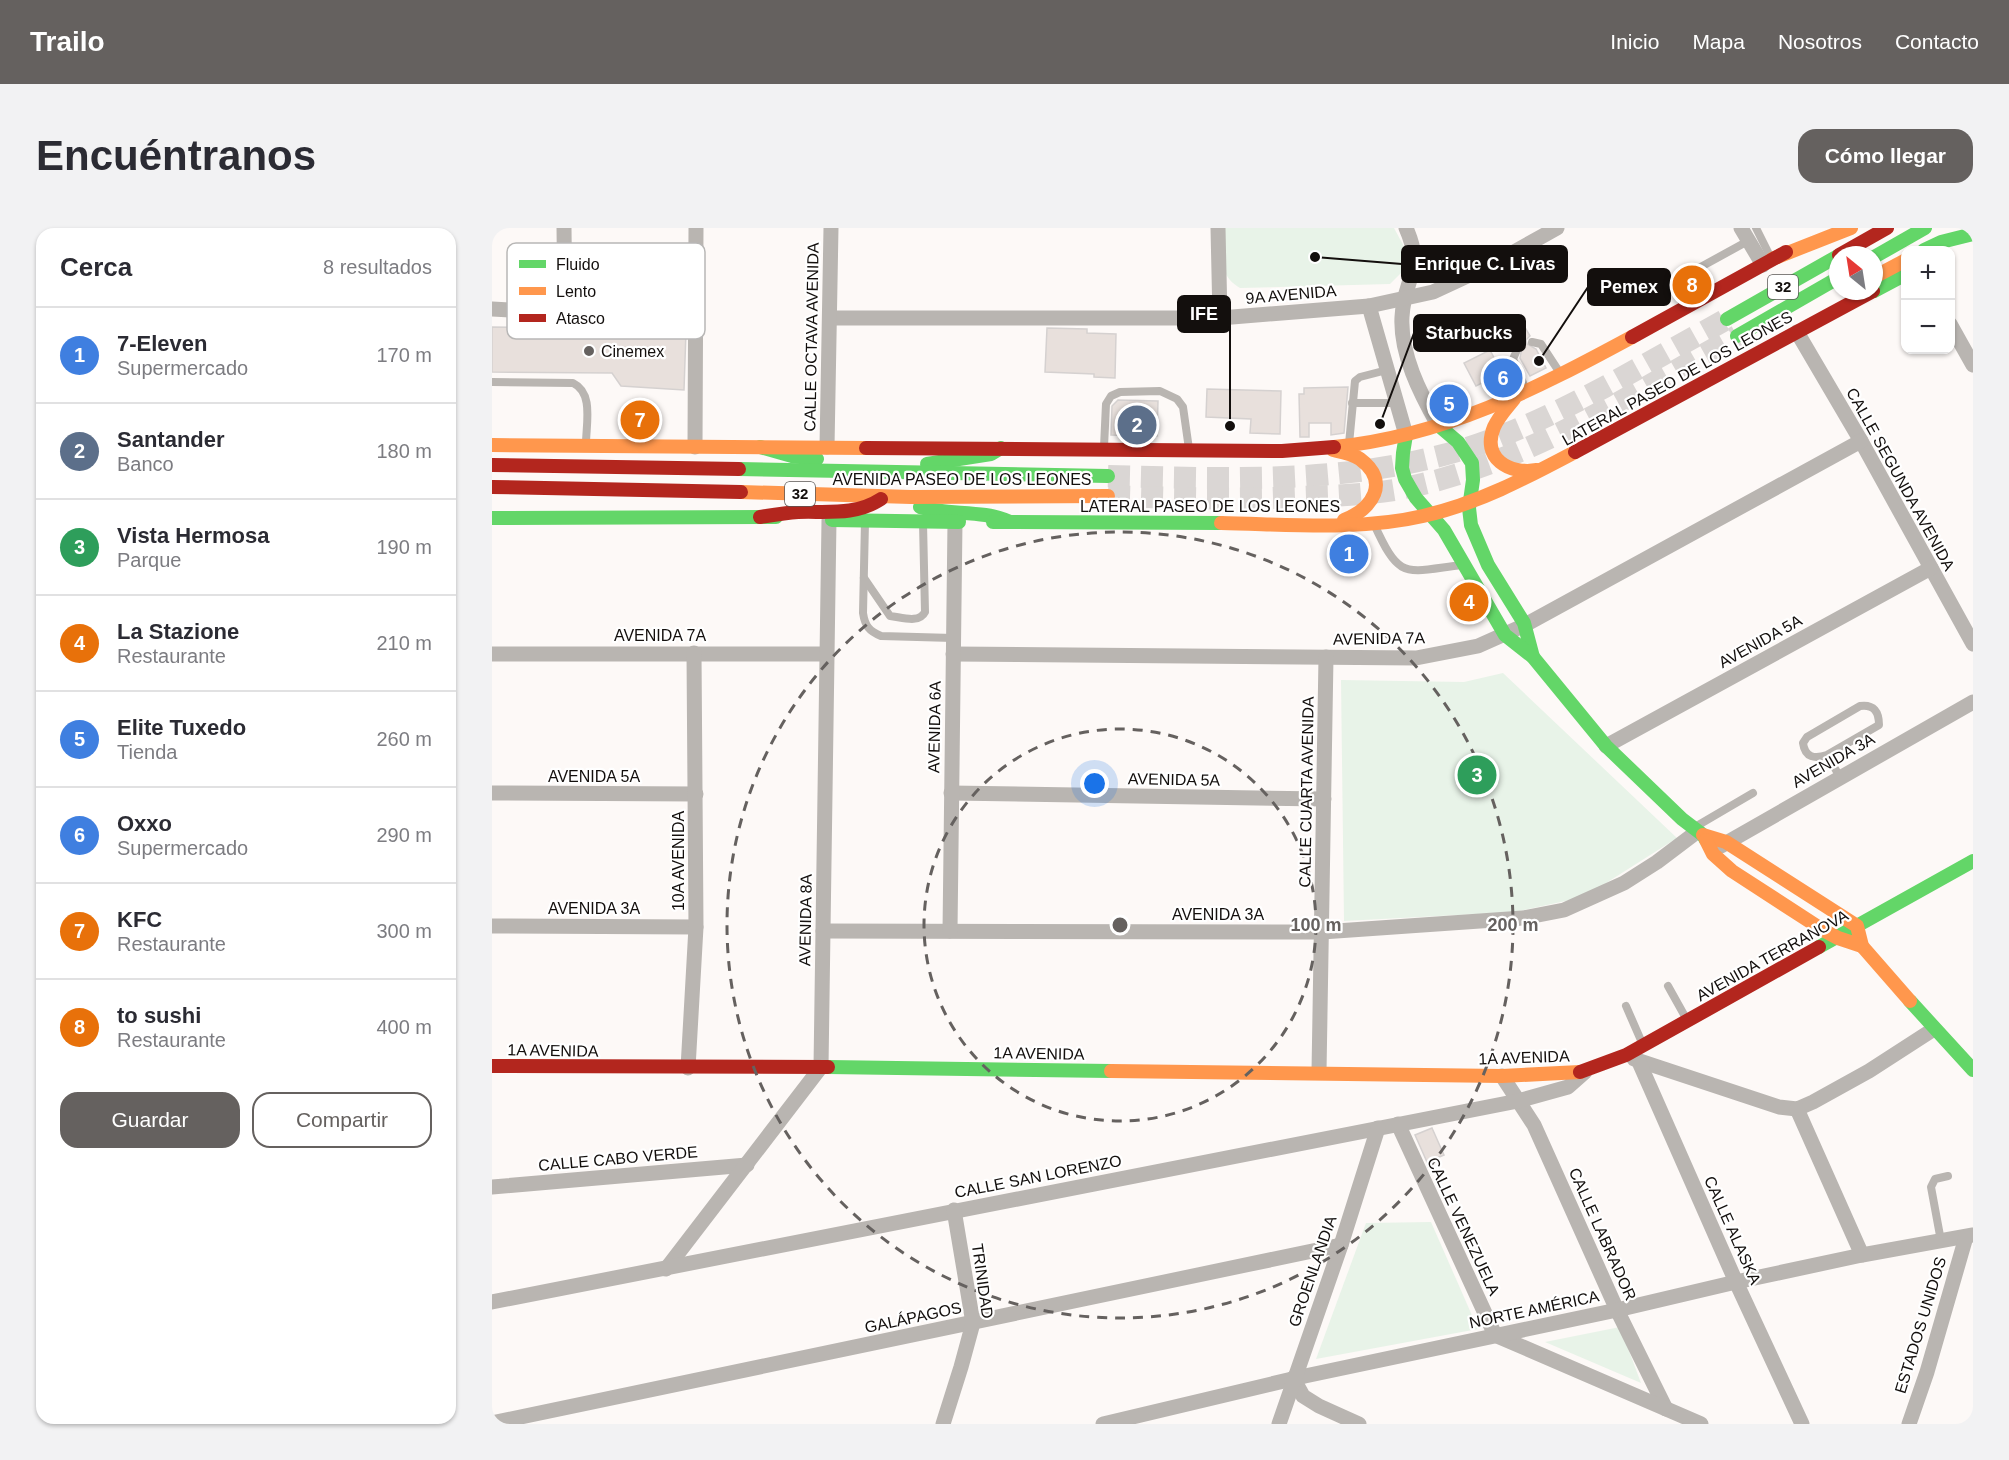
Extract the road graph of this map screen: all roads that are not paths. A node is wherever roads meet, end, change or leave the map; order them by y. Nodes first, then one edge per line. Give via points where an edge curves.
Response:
1 (564, 228) edge
2 (831, 228) edge
3 (1218, 228) edge
4 (1406, 228) edge
5 (1557, 228) edge
6 (1828, 228) edge
7 (1851, 228) edge
8 (1887, 228) edge
9 (1925, 228) edge
10 (1748, 232) edge
11 (1973, 235) edge
12 (564, 243) edge
13 (1855, 246) edge
14 (1932, 246) edge
15 (1954, 246) edge
16 (1883, 252) edge
17 (1829, 261) edge
18 (1767, 262) junction
19 (1901, 262) edge
20 (1883, 273) edge
21 (1901, 276) edge
22 (1829, 283) edge
23 (1883, 286) edge
24 (1829, 294) edge
25 (1702, 298) junction
26 (1802, 298) junction
27 (1403, 299) junction
28 (1857, 300) edge
29 (1368, 306) junction
30 (492, 309) edge
31 (507, 310) edge
32 (831, 318) junction
33 (1220, 318) junction
34 (1727, 319) tunnel mouth
35 (1797, 332) junction
36 (1955, 333) edge
37 (1737, 336) tunnel mouth
38 (696, 339) edge
39 (1532, 342) dead end
40 (1517, 350) dead end
41 (1973, 365) edge
42 (1387, 370) junction
43 (1561, 374) junction
44 (492, 382) edge
45 (1520, 395) junction
46 (1352, 403) junction
47 (1396, 403) junction
48 (1438, 425) junction
49 (1406, 435) junction
50 (1861, 441) junction
51 (492, 445) edge
52 (586, 446) junction
53 (1349, 446) junction
54 (695, 447) junction
55 (760, 447) junction
56 (827, 447) junction
57 (1001, 448) junction
58 (1103, 449) junction
59 (1330, 449) junction
60 (1189, 450) junction
61 (492, 465) edge
62 (1549, 466) junction
63 (848, 472) junction
64 (901, 474) junction
65 (1108, 476) tunnel mouth
66 (492, 487) edge
67 (884, 496) junction
68 (1108, 496) tunnel mouth
69 (912, 497) junction
70 (1467, 505) junction
71 (1433, 514) junction
72 (760, 517) junction
73 (492, 518) edge
74 (829, 520) junction
75 (865, 521) junction
76 (923, 522) junction
77 (955, 522) junction
78 (1010, 522) junction
79 (1373, 523) junction
80 (1332, 524) junction
81 (1464, 565) junction
82 (1931, 568) junction
83 (863, 577) junction
84 (1525, 625) junction
85 (1505, 635) junction
86 (953, 638) junction
87 (1973, 644) edge
88 (694, 653) junction
89 (492, 654) edge
90 (827, 654) junction
91 (953, 654) junction
92 (1326, 657) junction
93 (1533, 657) junction
94 (1973, 702) edge
95 (1606, 746) junction
96 (1827, 755) junction
97 (1840, 777) junction
98 (951, 793) junction
99 (1753, 793) dead end
100 (492, 794) edge
101 (696, 794) junction
102 (1324, 799) junction
103 (1698, 831) junction
104 (1726, 842) junction
105 (1713, 854) junction
106 (1973, 861) edge
107 (492, 926) edge
108 (1857, 926) junction
109 (696, 927) junction
110 (823, 931) junction
111 (950, 931) junction
112 (1322, 932) junction
113 (1838, 938) junction
114 (1862, 946) junction
115 (1668, 986) dead end
116 (1626, 1006) dead end
117 (1688, 1021) junction
118 (1934, 1029) junction
119 (1643, 1046) junction
120 (1633, 1059) junction
121 (492, 1066) edge
122 (821, 1067) junction
123 (688, 1068) junction
124 (1973, 1070) edge
125 (1319, 1072) junction
126 (1585, 1072) junction
127 (1502, 1076) junction
128 (1518, 1101) junction
129 (1797, 1109) junction
130 (1398, 1124) junction
131 (1378, 1128) junction
132 (747, 1165) junction
133 (1948, 1176) dead end
134 (492, 1187) edge
135 (954, 1210) junction
136 (1970, 1236) edge
137 (1941, 1241) junction
138 (1341, 1245) junction
139 (1862, 1255) junction
140 (666, 1269) junction
141 (1736, 1282) junction
142 (492, 1302) edge
143 (1617, 1310) junction
144 (972, 1323) junction
145 (1495, 1335) junction
146 (1293, 1378) junction
147 (1672, 1416) edge
148 (538, 1419) edge
149 (492, 1424) edge
150 (943, 1424) edge
151 (1103, 1424) edge
152 (1279, 1424) edge
153 (1359, 1424) edge
154 (1701, 1424) edge
155 (1803, 1424) edge
156 (1909, 1424) edge

1 - 12 street
2 - 32 street, CALLE OCTAVA AVENIDA
3 - 33 street
4 - 27 street via 1415,258
5 - 27 street, 9A AVENIDA via 1459,281
6 - 18 street
7 - 18 street
8 - 13 street, 32
9 - 16 street
10 - 18 street
10 - 25 lane via 1697,269 1694,278
11 - 14 street
11 - 15 street
17 - 34 street, 32
18 - 25 street
19 - 20 street
21 - 23 street, LATERAL PASEO DE LOS LEONES
22 - 26 street, 32
24 - 26 street
25 - 43 street
26 - 37 street, 32
27 - 29 street, 9A AVENIDA
27 - 48 street via 1401,320 1406,351 1423,399
28 - 35 street, LATERAL PASEO DE LOS LEONES
29 - 33 street, 9A AVENIDA
29 - 42 street
30 - 31 street
32 - 33 street, 9A AVENIDA
32 - 56 street, CALLE OCTAVA AVENIDA
35 - 50 street, CALLE SEGUNDA AVENIDA
35 - 62 street, LATERAL PASEO DE LOS LEONES
36 - 41 street
38 - 54 street
39 - 43 lane via 1541,344
40 - 45 lane via 1513,359
42 - 46 lane via 1355,381
42 - 47 street
43 - 45 street
44 - 52 lane via 573,383 580,387 586,396
45 - 48 street
45 - 62 street via 1497,420 1492,432 1495,456 1519,473
46 - 47 lane
46 - 53 lane
47 - 49 street
48 - 49 street
48 - 70 street via 1466,450 1472,463
49 - 53 street
49 - 71 street via 1401,464 1404,480
50 - 82 street, CALLE SEGUNDA AVENIDA
50 - 84 street, AVENIDA 7A
51 - 52 street
52 - 54 street
53 - 59 street
54 - 55 street
55 - 56 street
55 - 63 street via 834,463
56 - 57 street
57 - 58 street
57 - 64 street via 991,454 924,464
58 - 60 street
58 - 60 lane via 1106,404 1111,396 1120,392 1160,391 1184,407
59 - 60 street
59 - 80 street via 1358,457 1373,475 1376,487 1366,510
61 - 63 street, AVENIDA PASEO DE LOS LEONES / 32
62 - 70 street, LATERAL PASEO DE LOS LEONES
63 - 64 street, AVENIDA PASEO DE LOS LEONES / 32
64 - 65 street, AVENIDA PASEO DE LOS LEONES / 32
66 - 67 street, AVENIDA PASEO DE LOS LEONES / 32
67 - 69 street, AVENIDA PASEO DE LOS LEONES / 32
67 - 72 street via 854,511
68 - 69 street, AVENIDA PASEO DE LOS LEONES / 32
69 - 78 street via 922,508 932,511
70 - 71 street, LATERAL PASEO DE LOS LEONES
70 - 84 street via 1478,541
71 - 79 street, LATERAL PASEO DE LOS LEONES
71 - 81 street
72 - 73 street, LATERAL PASEO DE LOS LEONES
72 - 74 street, LATERAL PASEO DE LOS LEONES
74 - 75 street, LATERAL PASEO DE LOS LEONES
74 - 90 street, AVENIDA 8A
75 - 76 street, LATERAL PASEO DE LOS LEONES
75 - 83 lane
76 - 77 street, LATERAL PASEO DE LOS LEONES
76 - 83 lane via 922,617 890,616
77 - 78 street, LATERAL PASEO DE LOS LEONES
77 - 86 street, AVENIDA 6A
78 - 80 street, LATERAL PASEO DE LOS LEONES
79 - 80 street, LATERAL PASEO DE LOS LEONES
79 - 81 lane via 1386,550 1406,570
81 - 85 street
82 - 87 street, CALLE SEGUNDA AVENIDA
82 - 95 street, AVENIDA 5A
83 - 86 lane via 863,613 871,632 881,636
84 - 85 street, AVENIDA 7A
84 - 93 street
85 - 92 street, AVENIDA 7A via 1478,646 1416,658
85 - 93 street
86 - 91 street, AVENIDA 6A
88 - 89 street, AVENIDA 7A
88 - 90 street, AVENIDA 7A
88 - 101 street, 10A AVENIDA
90 - 110 street, AVENIDA 8A
91 - 92 street, AVENIDA 7A
91 - 98 street, AVENIDA 6A
92 - 102 street, CALLE CUARTA AVENIDA
93 - 95 street
94 - 97 street, AVENIDA 3A
95 - 103 street
96 - 96 lane via 1810,757 1804,751 1807,736 1860,706 1873,707 1879,725
96 - 97 lane
97 - 104 street, AVENIDA 3A
98 - 102 street, AVENIDA 5A
98 - 111 street, AVENIDA 6A
99 - 103 lane
100 - 101 street, AVENIDA 5A
101 - 109 street, 10A AVENIDA
102 - 112 street, CALLE CUARTA AVENIDA
103 - 104 street
103 - 105 street
103 - 112 street, AVENIDA 3A via 1624,883 1564,910 1523,918
104 - 105 street, AVENIDA 3A
104 - 108 street
105 - 113 street via 1732,871
106 - 108 street, AVENIDA TERRANOVA
107 - 109 street, AVENIDA 3A
108 - 113 street, AVENIDA TERRANOVA
108 - 114 street
109 - 123 street, 10A AVENIDA
110 - 111 street, AVENIDA 3A
110 - 122 street, AVENIDA 8A
111 - 112 street, AVENIDA 3A
112 - 125 street, CALLE CUARTA AVENIDA
113 - 114 street
113 - 117 street, AVENIDA TERRANOVA
114 - 118 street
115 - 117 lane
116 - 119 lane
117 - 119 street, AVENIDA TERRANOVA
118 - 124 street
118 - 129 street via 1869,1071
119 - 120 street, AVENIDA TERRANOVA
120 - 126 street, AVENIDA TERRANOVA
120 - 129 street via 1779,1107
120 - 141 street, CALLE ALASKA
121 - 123 street, 1A AVENIDA
122 - 123 street, 1A AVENIDA
122 - 125 street, 1A AVENIDA
122 - 132 street
125 - 127 street, 1A AVENIDA
126 - 127 street, 1A AVENIDA
126 - 128 street, CALLE SAN LORENZO via 1568,1087
127 - 128 street, CALLE LABRADOR
128 - 130 street, CALLE SAN LORENZO
128 - 143 street, CALLE LABRADOR via 1534,1125
129 - 139 street
130 - 131 street, CALLE SAN LORENZO
130 - 145 street, CALLE VENEZUELA
131 - 135 street, CALLE SAN LORENZO
131 - 138 street, GROENLANDIA
132 - 134 street, CALLE CABO VERDE
132 - 140 street
133 - 137 lane via 1935,1179 1930,1187
135 - 140 street, CALLE SAN LORENZO
135 - 144 street, TRINIDAD
136 - 137 street, NORTE AMÉRICA
136 - 156 street, ESTADOS UNIDOS
137 - 139 street, NORTE AMÉRICA
138 - 144 street, GALÁPAGOS
138 - 146 street, GROENLANDIA
139 - 141 street, NORTE AMÉRICA
140 - 142 street, CALLE SAN LORENZO
141 - 143 street, NORTE AMÉRICA
141 - 155 street, CALLE ALASKA
143 - 145 street, NORTE AMÉRICA
143 - 147 street, CALLE LABRADOR
144 - 148 street, GALÁPAGOS
144 - 150 street, TRINIDAD
145 - 146 street, NORTE AMÉRICA
145 - 147 street
146 - 151 street, NORTE AMÉRICA
146 - 152 street, GROENLANDIA
146 - 153 street via 1303,1396
147 - 154 street
148 - 149 street, GALÁPAGOS

